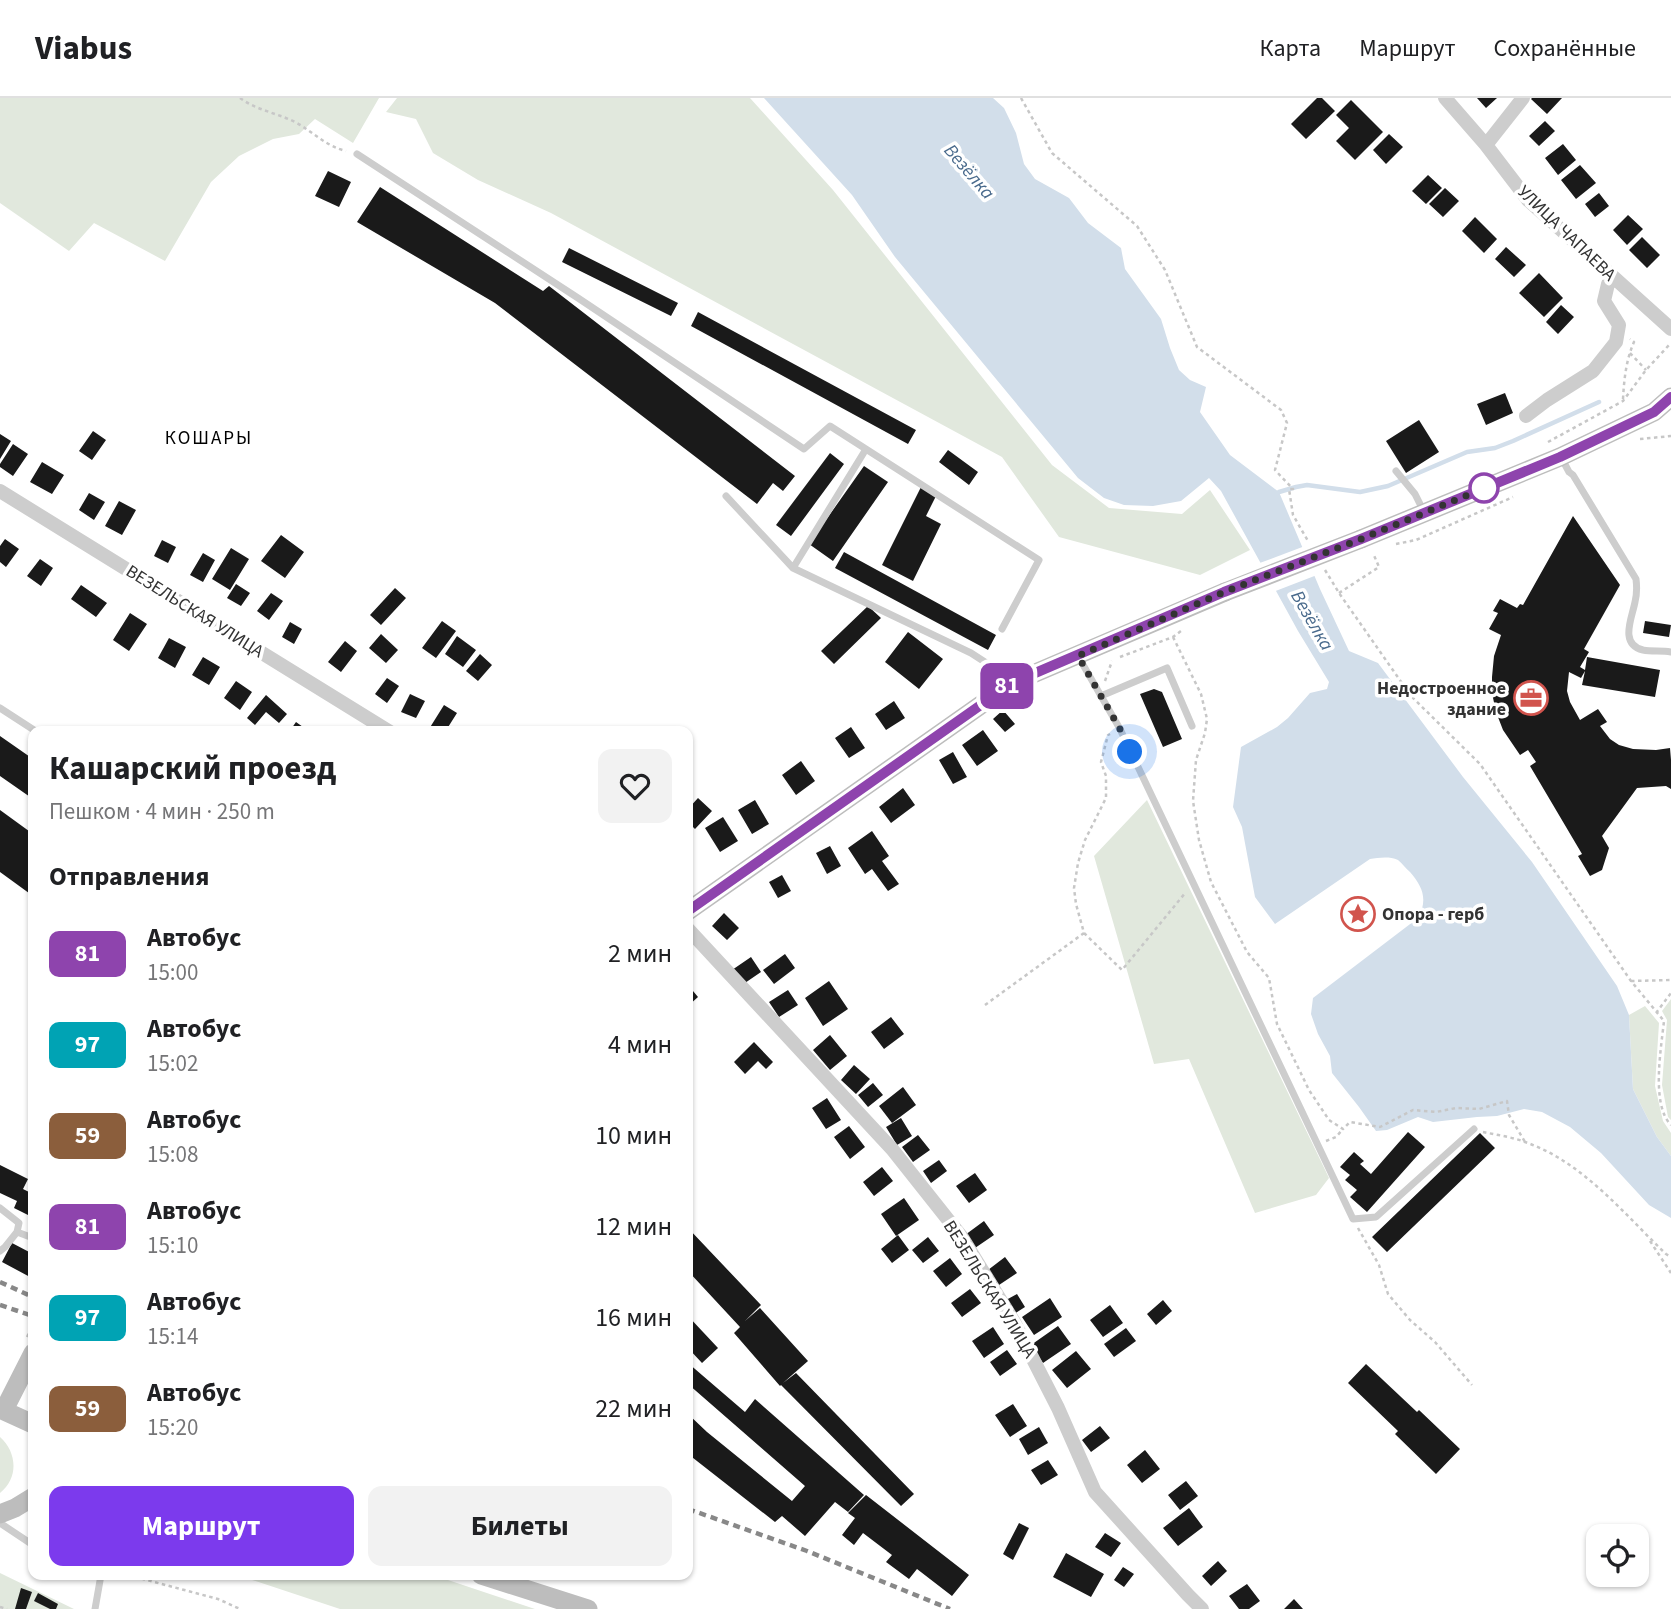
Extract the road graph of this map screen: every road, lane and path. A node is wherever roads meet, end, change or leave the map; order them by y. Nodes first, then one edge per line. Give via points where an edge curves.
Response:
1 (240, 98) edge
2 (1021, 98) edge
3 (1444, 98) edge
4 (1524, 98) edge
5 (1486, 145) junction
6 (357, 154) joint
7 (1614, 279) junction
8 (1619, 326) junction
9 (1671, 329) edge
10 (1616, 342) junction
11 (1670, 344) edge
12 (1629, 352) junction
13 (1646, 370) junction
14 (1671, 397) edge
15 (1623, 401) junction
16 (1662, 411) edge
17 (1526, 416) dead end
18 (866, 449) junction
19 (1553, 450) junction
20 (1399, 474) dead end
21 (0, 491) edge
22 (726, 496) dead end
23 (1425, 513) junction
24 (1368, 547) junction
25 (1313, 550) dead end
26 (1320, 561) dead end
27 (793, 568) junction
28 (1339, 593) junction
29 (1002, 629) dead end
30 (1671, 652) edge
31 (1078, 656) junction
32 (1113, 657) dead end
33 (1124, 657) dead end
34 (1012, 683) junction
35 (1101, 696) junction
36 (0, 708) edge
37 (28, 726) edge
38 (380, 726) edge
39 (1192, 726) dead end
40 (1120, 729) junction
41 (1193, 884) junction
42 (693, 907) edge
43 (1084, 933) junction
44 (693, 934) edge
45 (1671, 980) edge
46 (1632, 981) junction
47 (1671, 993) edge
48 (985, 1005) dead end
49 (1656, 1013) junction
50 (1671, 1125) edge
51 (1343, 1129) junction
52 (1474, 1129) joint
53 (1525, 1142) junction
54 (1317, 1145) junction
55 (0, 1208) edge
56 (1353, 1219) junction
57 (17, 1232) junction
58 (1646, 1235) junction
59 (28, 1236) edge
60 (0, 1251) edge
61 (1671, 1257) edge
62 (1671, 1273) edge
63 (28, 1362) edge
64 (1472, 1385) dead end
65 (2, 1410) edge
66 (28, 1426) edge
67 (28, 1498) edge
68 (0, 1514) edge
69 (0, 1523) edge
70 (28, 1542) edge
71 (100, 1580) edge
72 (146, 1580) edge
73 (497, 1580) edge
74 (0, 1607) edge
75 (7, 1609) edge
76 (95, 1609) edge
77 (240, 1609) edge
78 (588, 1609) edge
79 (1202, 1609) edge

1 - 6 path via 296,123 332,148
2 - 25 path via 1052,153 1137,226 1165,270 1196,347 1281,410 1287,423 1275,470 1293,489 1289,489 1293,515
3 - 5 street, УЛИЦА ЧАПАЕВА
4 - 5 street
5 - 7 street, УЛИЦА ЧАПАЕВА via 1528,200
6 - 18 lane via 804,449 830,426
7 - 8 street via 1604,301
7 - 9 street, УЛИЦА ЧАПАЕВА
8 - 10 street
8 - 12 path via 1634,342
10 - 12 path
10 - 17 street via 1593,371
11 - 13 path
12 - 13 path
12 - 15 path
13 - 15 path
14 - 16 street
15 - 19 path
16 - 19 street
18 - 27 lane
18 - 29 lane via 1040,560
19 - 23 street
19 - 30 lane via 1636,579 1630,640 1645,650
20 - 23 lane
21 - 38 street, ВЕЗЕЛЬСКАЯ УЛИЦА
22 - 27 lane
23 - 24 street
24 - 28 path via 1380,567
24 - 31 street, bridge via 1224,592
26 - 28 path
27 - 34 lane via 971,653
28 - 46 path via 1411,696 1480,764
31 - 34 street
31 - 35 lane
32 - 35 path
33 - 51 path via 1173,637 1201,694 1207,719 1196,760 1193,801 1211,882 1247,953 1269,978 1277,1024 1308,1090 1329,1120
34 - 42 street
35 - 39 lane via 1167,668
35 - 40 lane
36 - 37 lane
40 - 41 lane
40 - 43 path via 1108,735 1101,762 1105,798 1078,863 1074,888
41 - 43 path via 1122,970
41 - 54 lane
43 - 48 path
44 - 79 street, ВЕЗЕЛЬСКАЯ УЛИЦА via 892,1149 961,1236 1014,1322 1095,1492
45 - 46 path
46 - 49 path
47 - 49 path
49 - 50 path via 1664,1021 1658,1085 1665,1119
51 - 53 path via 1350,1122 1380,1127 1413,1110 1479,1109 1507,1101 1509,1115
51 - 54 path
52 - 53 path
52 - 56 lane via 1376,1217
53 - 58 path via 1587,1177
54 - 56 lane
55 - 57 lane via 19,1223
56 - 64 path via 1379,1265 1388,1294
57 - 59 lane
57 - 60 lane
58 - 61 path
58 - 62 path
63 - 65 street
65 - 66 street
67 - 68 street
69 - 70 lane
71 - 76 lane
72 - 77 path
73 - 78 street
74 - 75 path

